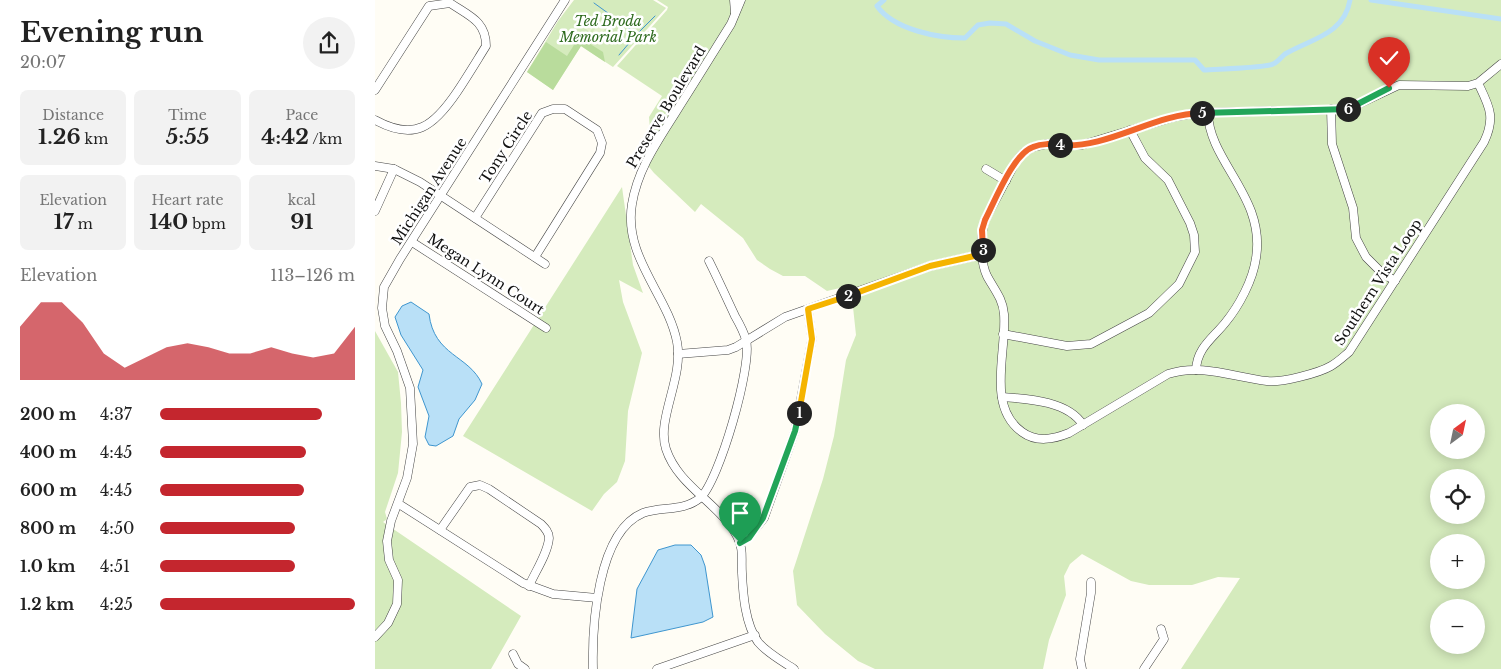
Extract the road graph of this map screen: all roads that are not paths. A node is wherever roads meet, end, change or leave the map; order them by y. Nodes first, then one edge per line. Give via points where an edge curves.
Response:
1 (565, 0) edge
2 (734, 0) edge
3 (741, 0) edge
4 (735, 13) junction
5 (1501, 64) edge
6 (1478, 83) junction
7 (375, 90) edge
8 (1331, 109) junction
9 (1208, 113) junction
10 (375, 120) edge
11 (1130, 130) junction
12 (375, 166) edge
13 (394, 169) junction
14 (986, 169) dead end
15 (1006, 181) junction
16 (441, 195) junction
17 (375, 211) edge
18 (475, 218) junction
19 (412, 242) junction
20 (983, 254) junction
21 (535, 257) junction
22 (709, 261) dead end
23 (545, 264) dead end
24 (1395, 281) junction
25 (808, 309) junction
26 (546, 328) dead end
27 (1003, 334) junction
28 (747, 340) junction
29 (678, 354) junction
30 (1196, 370) junction
31 (1002, 397) junction
32 (1083, 425) junction
33 (702, 497) junction
34 (399, 504) junction
35 (440, 530) junction
36 (740, 543) junction
37 (1091, 582) dead end
38 (529, 586) junction
39 (597, 598) junction
40 (1161, 629) dead end
41 (755, 635) junction
42 (375, 637) edge
43 (513, 654) dead end
44 (525, 669) edge
45 (593, 669) edge
46 (657, 669) edge
47 (794, 669) edge
48 (1082, 669) edge
49 (1144, 669) edge

1 - 16 street, Michigan Avenue
2 - 4 street
3 - 4 street, Preserve Boulevard
4 - 29 street, Preserve Boulevard via 647,157 631,207 635,246 677,340
5 - 6 street
6 - 8 street, Southern Vista Loop via 1452,87 1399,85 1348,109
6 - 24 street, Southern Vista Loop via 1491,110 1490,130
7 - 10 street via 429,6 450,3 478,22 486,33 486,46 442,114 431,124 409,130
8 - 9 street, Southern Vista Loop
8 - 24 street via 1332,144 1353,208 1356,238 1366,257
9 - 11 street, Southern Vista Loop via 1175,117
9 - 30 street via 1211,133 1247,198 1254,220 1256,258 1244,292 1225,323 1199,353
11 - 15 street, Southern Vista Loop via 1082,145 1033,147 1023,153
11 - 27 street via 1145,158 1168,180 1192,229 1195,252 1179,284 1149,313 1091,344 1067,346
12 - 13 street
13 - 16 street
13 - 17 street
14 - 15 street
15 - 20 street, Southern Vista Loop via 985,220
16 - 18 street
16 - 19 street, Michigan Avenue
18 - 21 street
18 - 21 street, Tony Circle via 542,113 565,109 597,130 602,143 600,153
19 - 26 street, Megan Lynn Court
19 - 34 street, Michigan Avenue via 384,287 382,308 385,326 405,372 412,407 413,444
20 - 25 street via 930,266
20 - 27 street, Southern Vista Loop via 986,274 1001,299
21 - 23 street
22 - 28 street
24 - 30 street, Southern Vista Loop via 1349,352 1329,368 1268,382 1227,372
25 - 28 street via 785,317
25 - 36 street via 812,339 795,431 763,518 749,538
27 - 31 street, Southern Vista Loop
28 - 29 street via 727,350
28 - 33 street via 733,425 713,480
29 - 33 street, Preserve Boulevard via 664,440 671,462
30 - 32 street, Southern Vista Loop via 1182,369 1168,374
31 - 32 street via 1060,406 1077,415
31 - 32 street, Southern Vista Loop via 1007,416 1026,435 1052,440
33 - 36 street, Preserve Boulevard
33 - 39 street via 690,506 641,514 626,525 602,571
34 - 35 street
34 - 42 street, Michigan Avenue via 387,541 389,560 398,580 397,604
35 - 38 street
35 - 38 street via 469,487 481,485 489,489 547,531 549,538
36 - 41 street via 747,614
37 - 48 street via 1080,659
38 - 39 street via 553,594
39 - 45 street
40 - 49 street via 1163,639
41 - 46 street
41 - 47 street via 767,650
43 - 44 street

